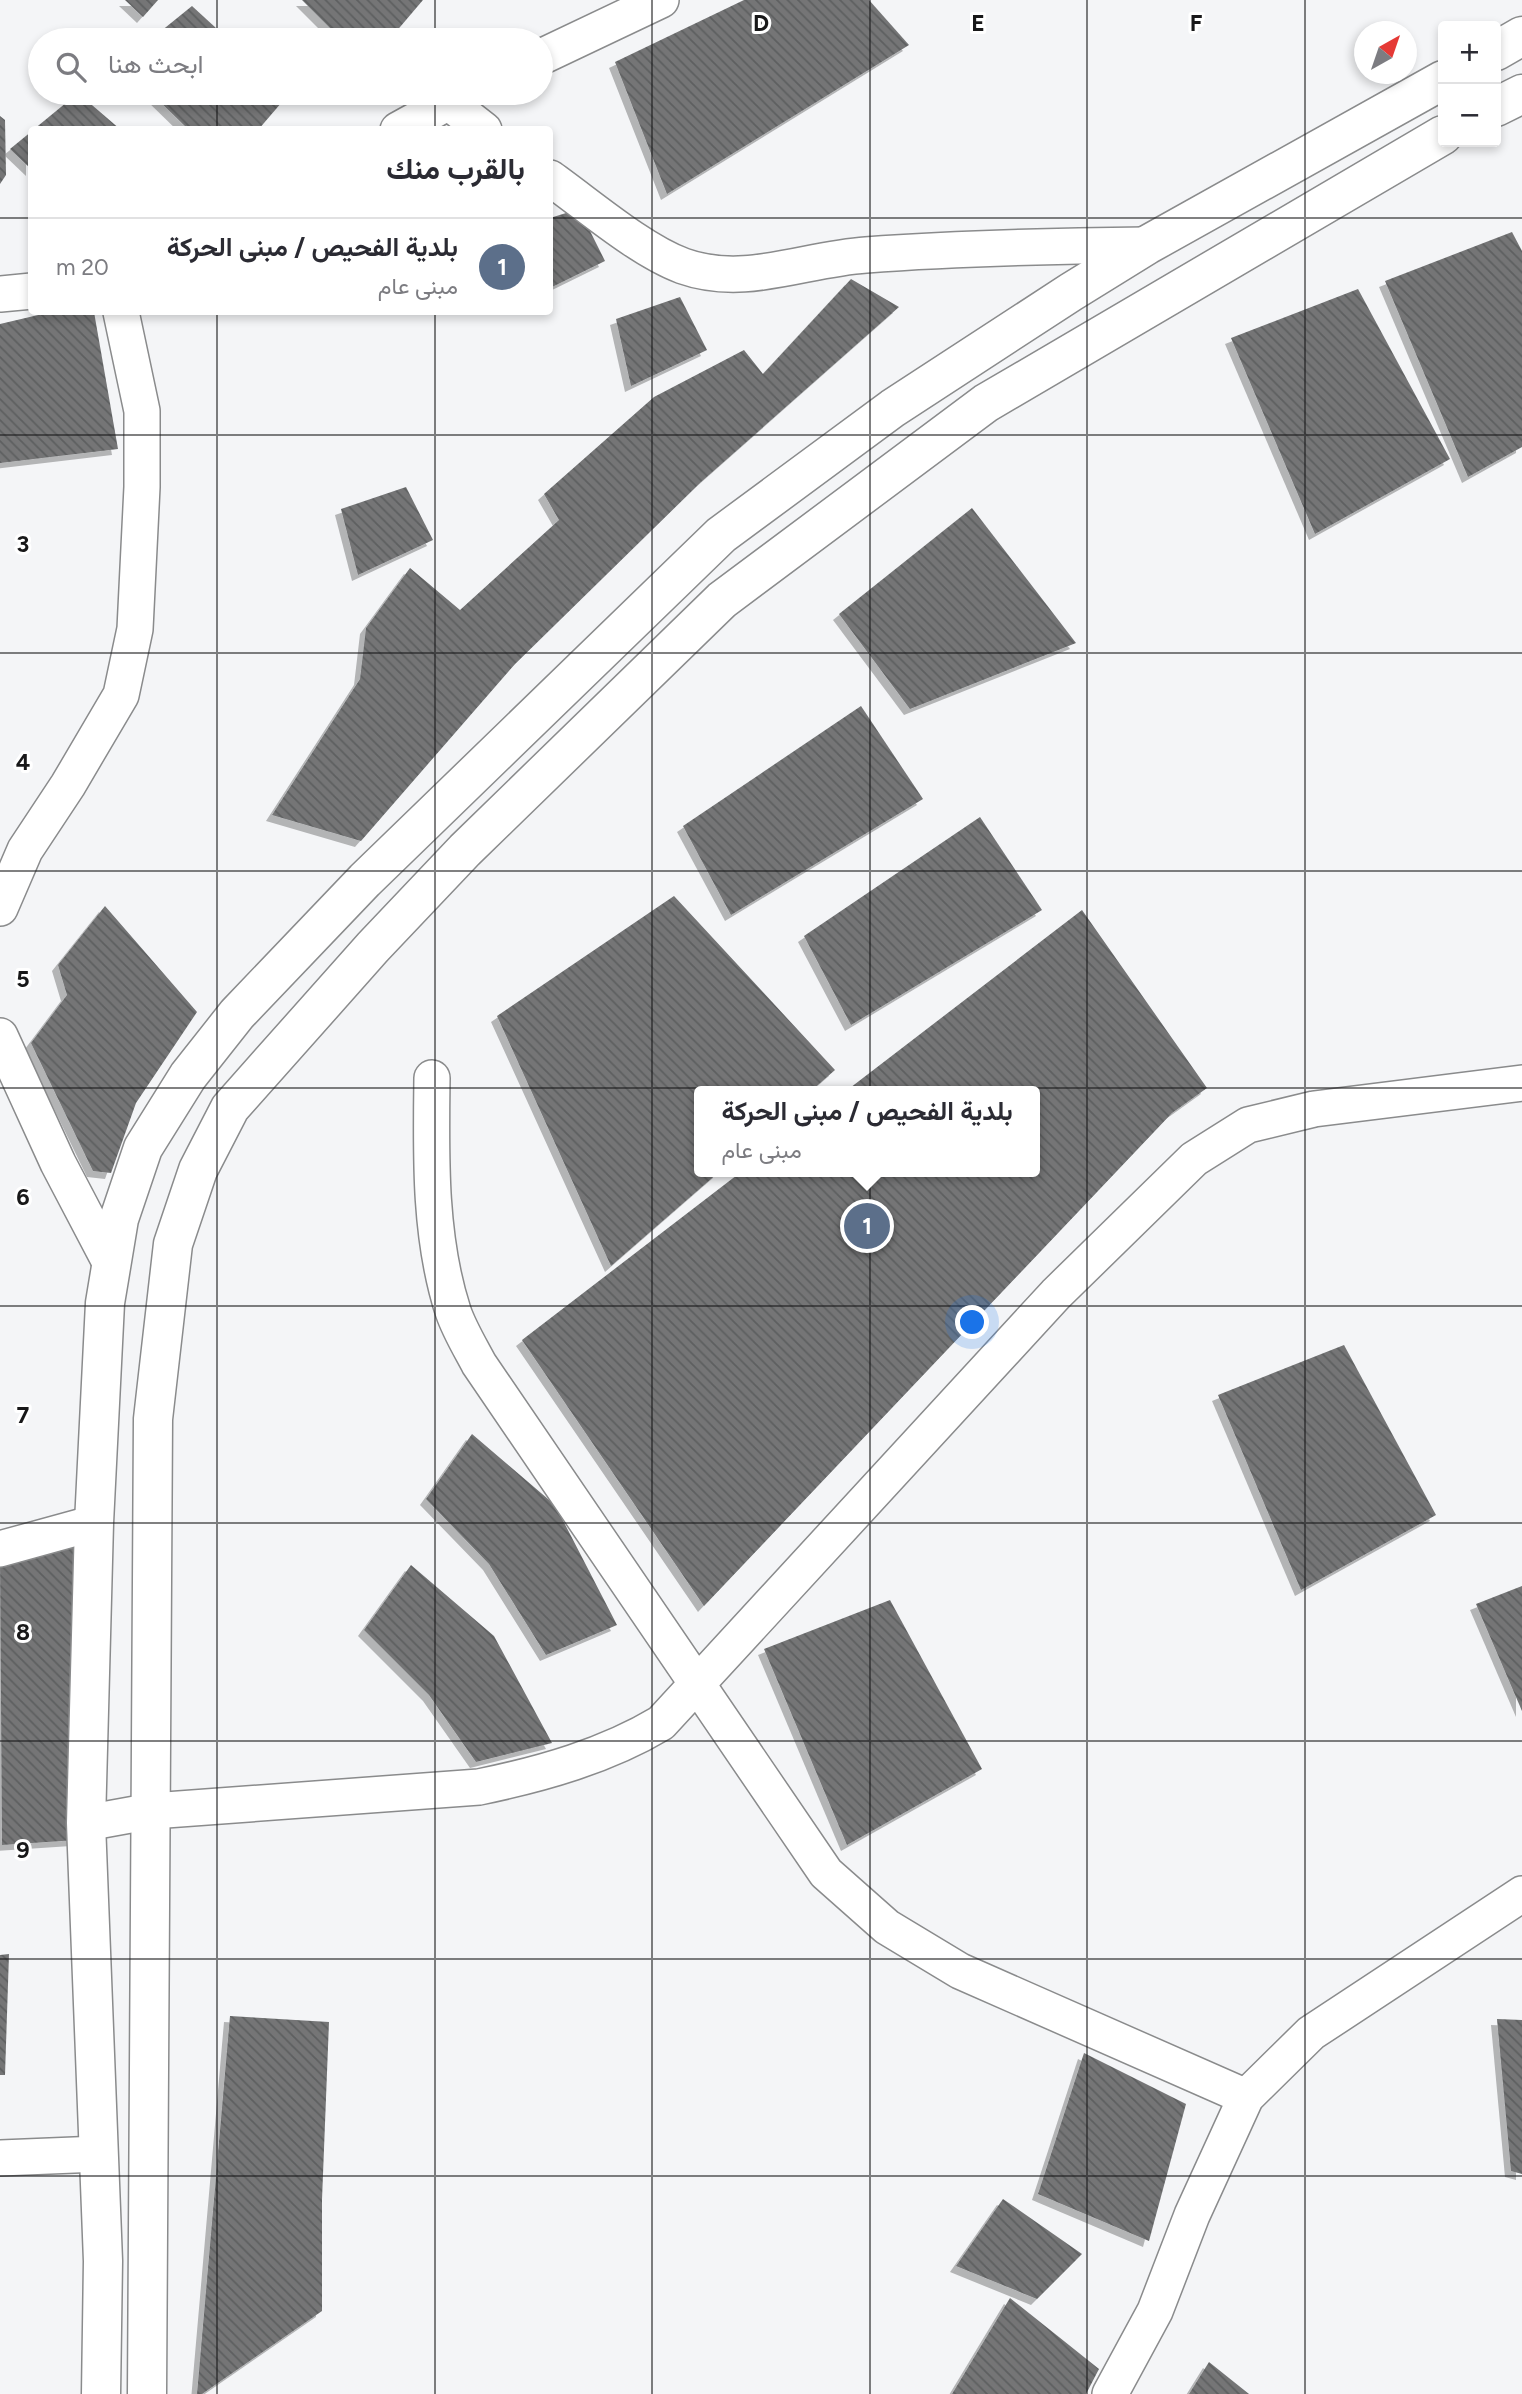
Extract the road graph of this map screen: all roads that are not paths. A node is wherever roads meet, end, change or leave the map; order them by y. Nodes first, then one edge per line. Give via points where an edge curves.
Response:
1 (661, 0) edge
2 (1522, 36) edge
3 (1501, 48) edge
4 (553, 51) edge
5 (1438, 83) edge
6 (1522, 94) edge
7 (1501, 104) edge
8 (442, 105) edge
9 (463, 105) edge
10 (405, 126) edge
11 (481, 126) edge
12 (1438, 138) edge
13 (1282, 169) junction
14 (553, 180) edge
15 (1307, 214) junction
16 (1147, 245) junction
17 (28, 291) edge
18 (0, 294) edge
19 (122, 315) edge
20 (0, 908) edge
21 (0, 1036) edge
22 (432, 1078) dead end
23 (1522, 1083) edge
24 (111, 1264) junction
25 (94, 1523) junction
26 (0, 1549) edge
27 (696, 1684) junction
28 (152, 1811) junction
29 (86, 1823) junction
30 (1522, 1894) edge
31 (1246, 2097) junction
32 (99, 2154) junction
33 (0, 2158) edge
34 (101, 2394) edge
35 (147, 2394) edge
36 (1110, 2394) edge

1 - 4 street
2 - 3 street
5 - 13 street
6 - 7 street
8 - 10 street
9 - 11 street
12 - 15 street
13 - 15 street
13 - 16 street
14 - 16 street via 656,253 712,274 748,275 862,255
15 - 28 street via 986,402 722,600 465,850 230,1108 198,1170 173,1244 153,1419
16 - 24 street via 893,408 720,535 365,880 237,1014 188,1076 143,1148 119,1219
17 - 18 street
19 - 20 street via 142,411 135,629 121,695 25,850
21 - 24 street
22 - 27 street via 431,1164 439,1251 454,1313 479,1364
23 - 27 street via 1248,1125 1194,1159 1056,1293
24 - 25 street
25 - 26 street
25 - 29 street
27 - 28 street via 661,1723 628,1743 526,1777 479,1787
27 - 31 street via 826,1873 887,1927 960,1971
28 - 29 street
28 - 35 street
29 - 32 street
30 - 31 street via 1311,2033
31 - 36 street via 1192,2215 1155,2311
32 - 33 street
32 - 34 street

